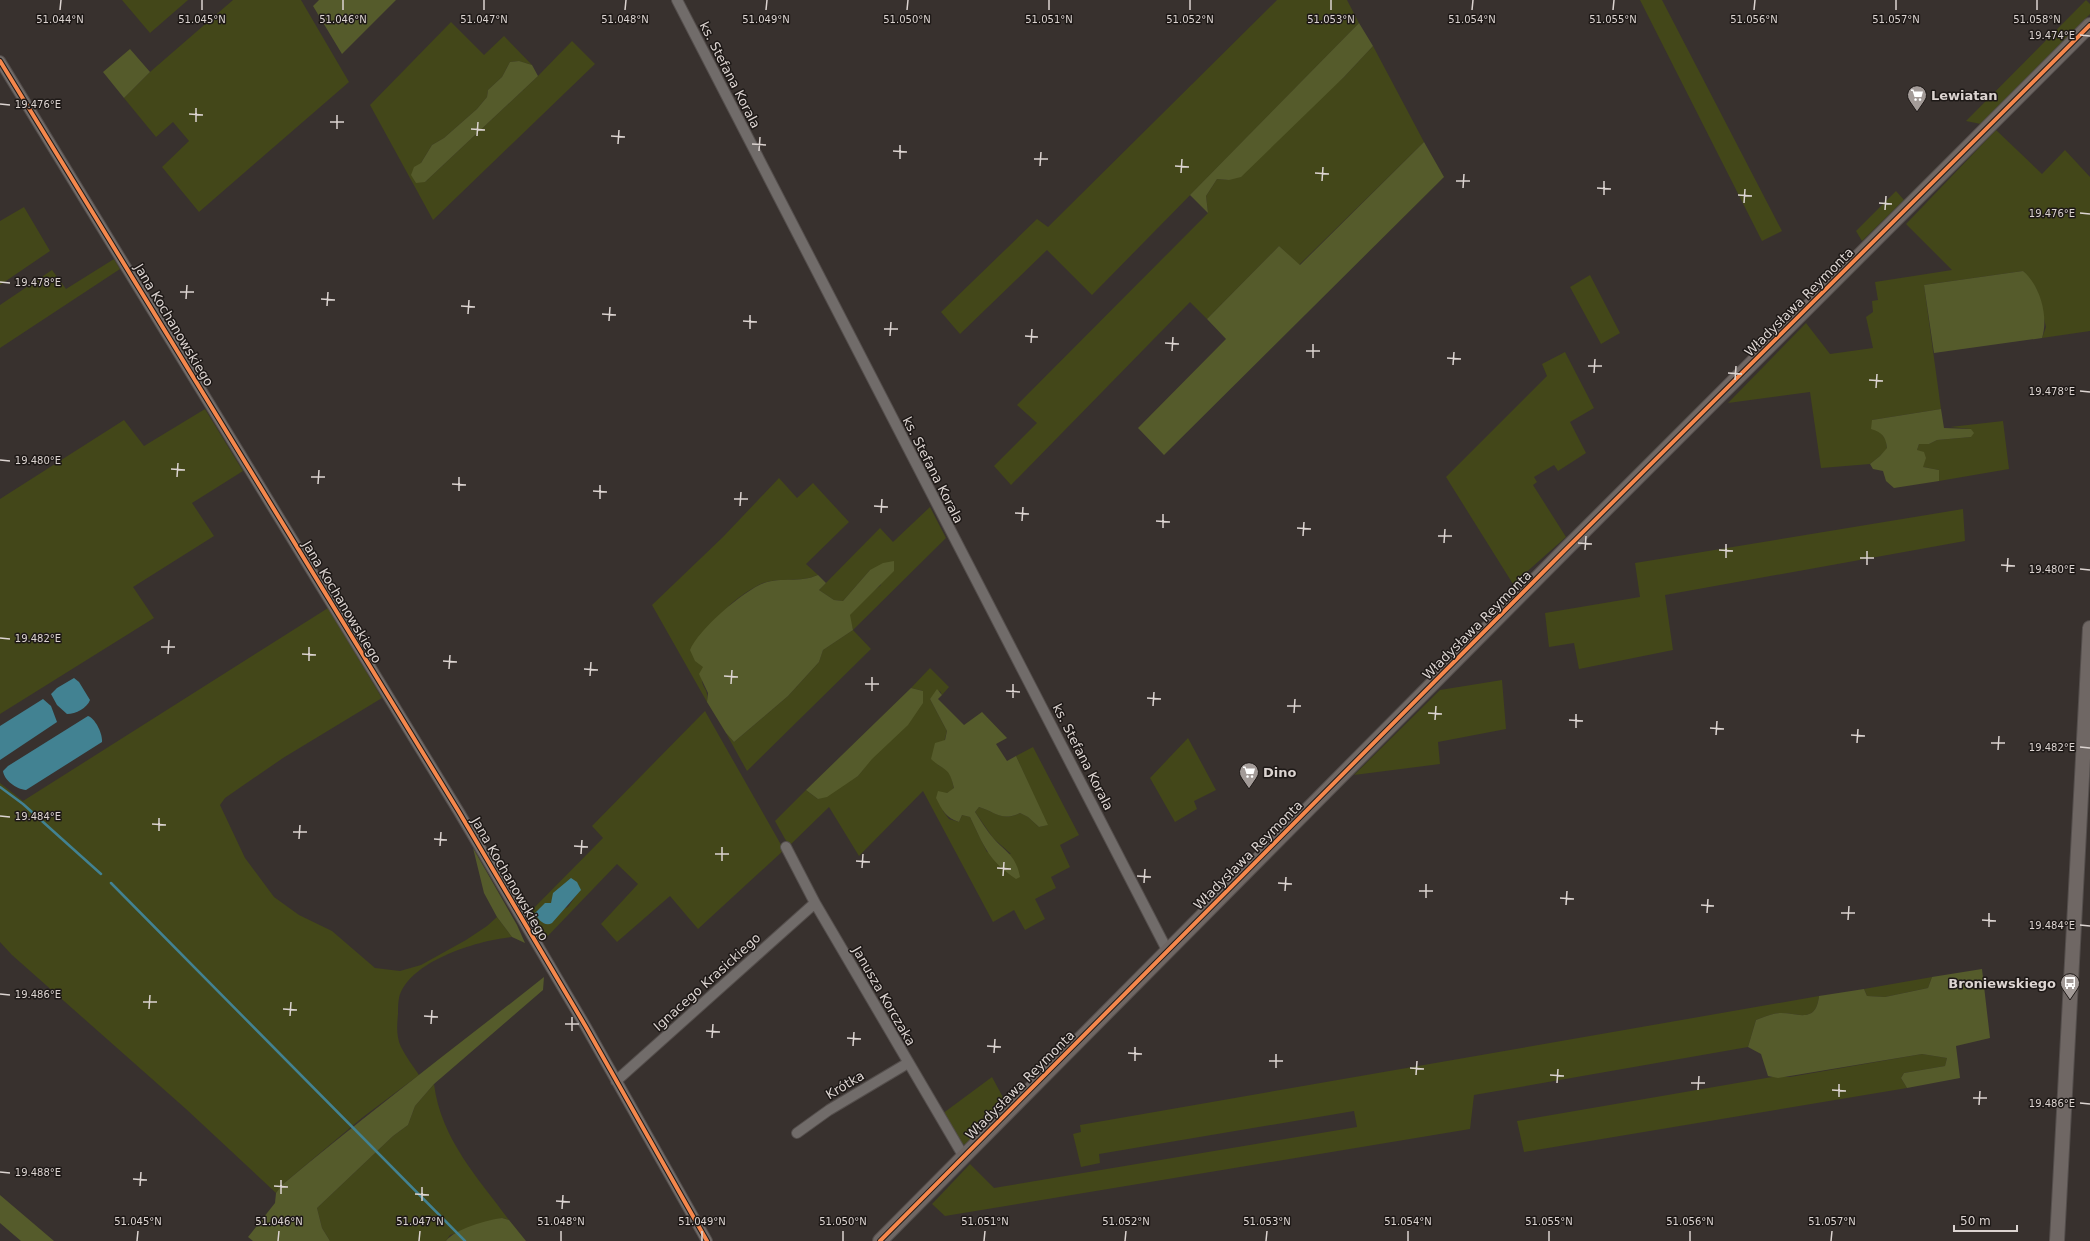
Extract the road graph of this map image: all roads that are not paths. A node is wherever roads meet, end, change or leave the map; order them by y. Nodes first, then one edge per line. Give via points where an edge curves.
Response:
1 (677, 0) edge
2 (2090, 25) edge
3 (0, 61) edge
4 (2090, 628) edge
5 (786, 847) dead end
6 (816, 903) junction
7 (1168, 950) junction
8 (908, 1063) junction
9 (616, 1081) junction
10 (797, 1133) dead end
11 (964, 1157) junction
12 (707, 1241) edge
13 (880, 1241) edge
14 (2057, 1241) edge

1 - 7 street, ks. Stefana Korala
2 - 7 street, Władysława Reymonta
3 - 9 street, Jana Kochanowskiego via 459,812
4 - 14 street
5 - 6 street, Janusza Korczaka
6 - 8 street, Janusza Korczaka
6 - 9 street, Ignacego Krasickiego
7 - 11 street, Władysława Reymonta
8 - 10 street, Krótka via 829,1110
8 - 11 street, Janusza Korczaka
9 - 12 street, Jana Kochanowskiego
11 - 13 street, Władysława Reymonta

